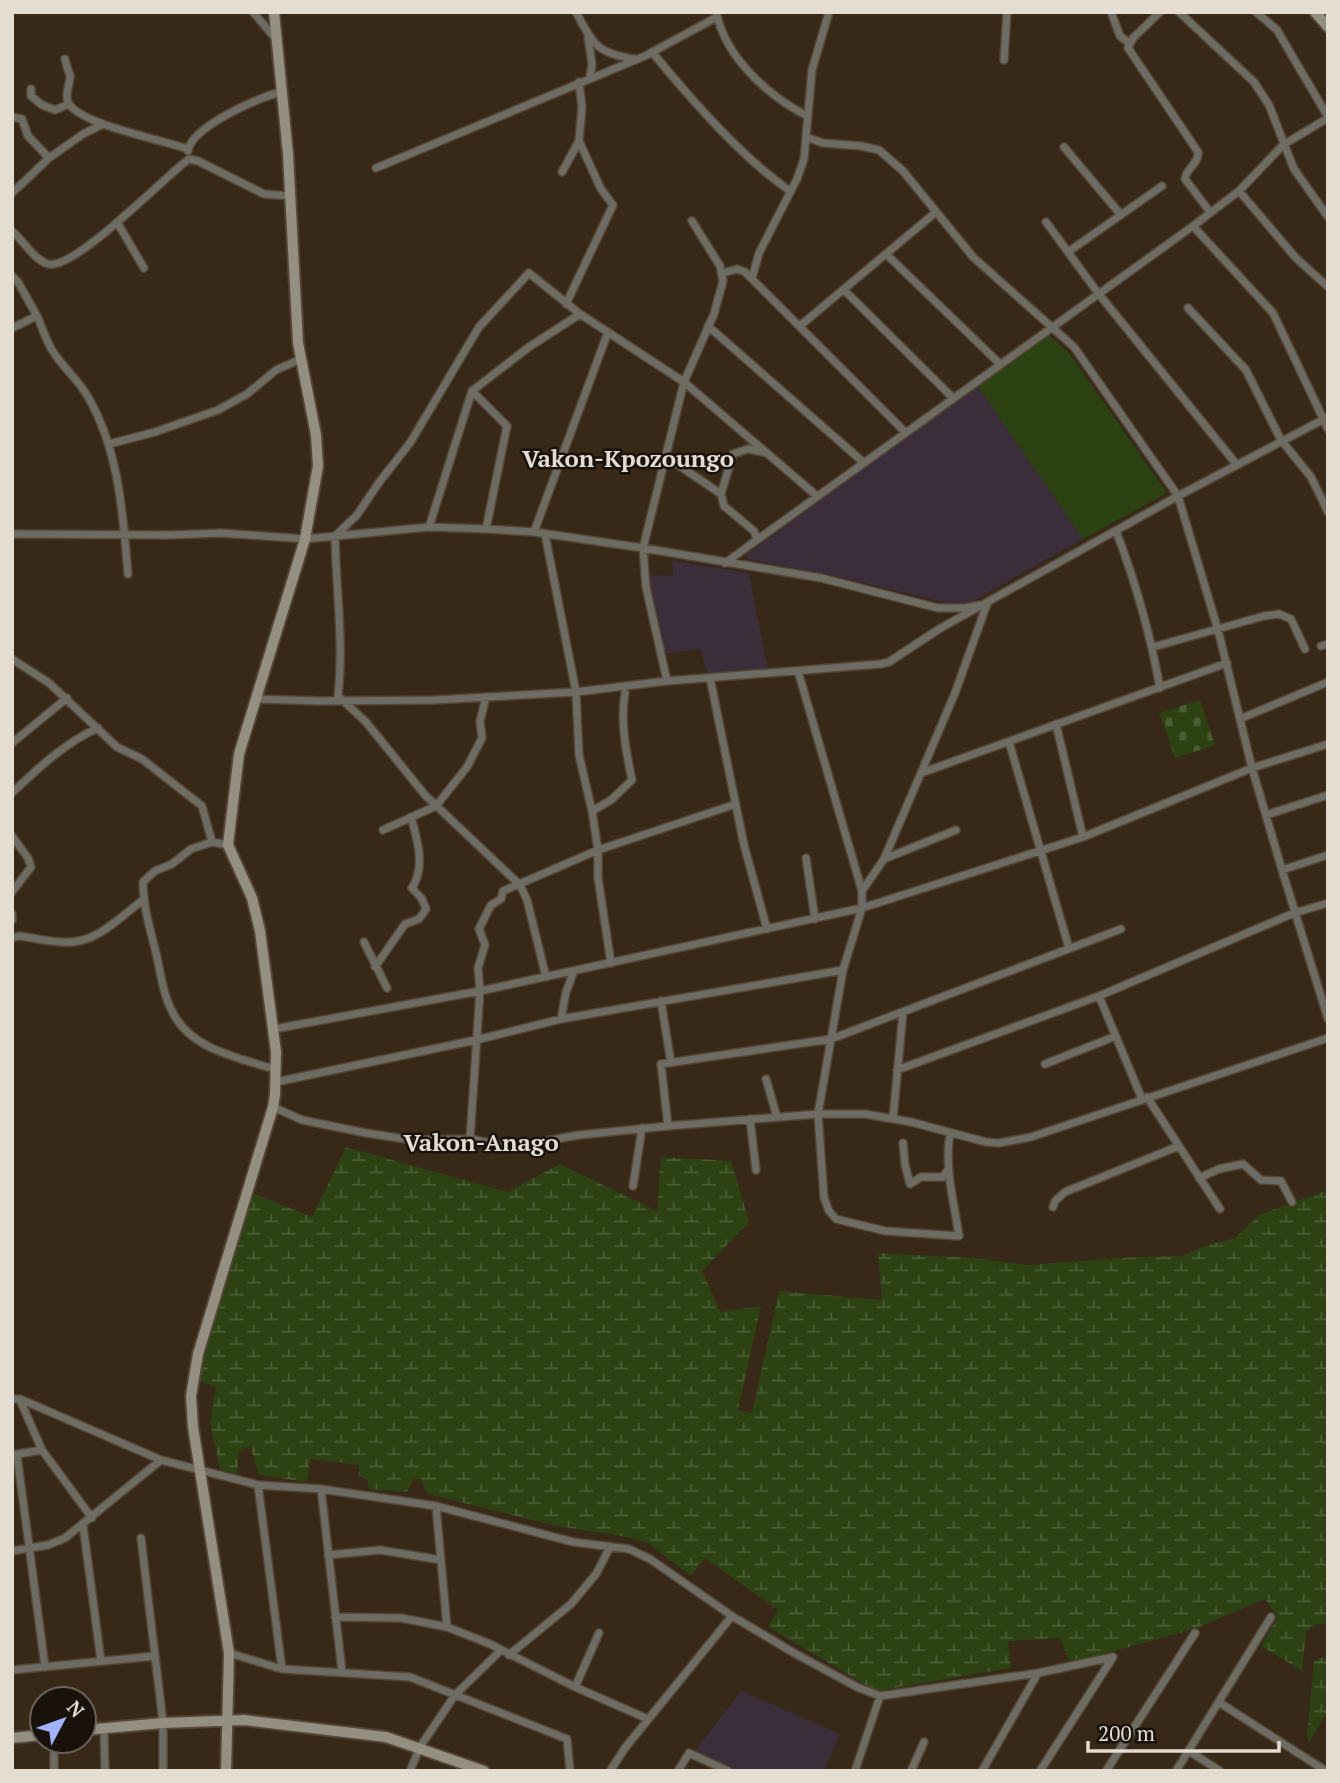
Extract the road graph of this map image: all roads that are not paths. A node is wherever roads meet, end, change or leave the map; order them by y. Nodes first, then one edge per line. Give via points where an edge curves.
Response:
1 (253, 12) edge
2 (274, 12) edge
3 (576, 12) edge
4 (829, 12) edge
5 (1007, 12) edge
6 (1111, 12) edge
7 (1160, 12) edge
8 (1179, 12) edge
9 (1256, 12) edge
10 (1315, 12) edge
11 (717, 15) edge
12 (1328, 27) edge
13 (588, 35) junction
14 (275, 38) junction
15 (1129, 43) junction
16 (652, 52) junction
17 (65, 59) dead end
18 (636, 59) junction
19 (1004, 60) dead end
20 (590, 78) junction
21 (579, 82) junction
22 (31, 89) dead end
23 (281, 92) junction
24 (69, 104) junction
25 (807, 116) junction
26 (12, 117) edge
27 (1327, 119) edge
28 (103, 124) junction
29 (806, 137) junction
30 (579, 141) junction
31 (1283, 145) junction
32 (1064, 147) dead end
33 (188, 149) junction
34 (49, 158) junction
35 (189, 159) junction
36 (376, 168) dead end
37 (562, 172) dead end
38 (1163, 186) dead end
39 (790, 191) junction
40 (1239, 191) junction
41 (12, 193) edge
42 (290, 196) junction
43 (936, 212) junction
44 (1210, 212) junction
45 (1121, 215) junction
46 (1328, 217) edge
47 (692, 221) dead end
48 (117, 222) junction
49 (1046, 222) dead end
50 (1193, 226) junction
51 (12, 231) edge
52 (1068, 252) junction
53 (886, 254) junction
54 (144, 268) dead end
55 (723, 273) junction
56 (12, 276) edge
57 (752, 278) junction
58 (1328, 287) edge
59 (844, 290) junction
60 (1098, 293) junction
61 (566, 304) junction
62 (1188, 308) dead end
63 (580, 314) junction
64 (37, 316) junction
65 (708, 326) junction
66 (801, 326) junction
67 (1051, 326) junction
68 (12, 328) edge
69 (608, 332) junction
70 (301, 359) junction
71 (999, 363) junction
72 (684, 382) junction
73 (472, 391) junction
74 (953, 397) junction
75 (1325, 418) edge
76 (1328, 429) edge
77 (905, 432) junction
78 (1281, 440) junction
79 (109, 443) junction
80 (766, 452) junction
81 (665, 457) junction
82 (863, 462) junction
83 (1237, 465) junction
84 (721, 494) junction
85 (817, 496) junction
86 (1178, 496) junction
87 (1328, 512) edge
88 (429, 527) junction
89 (486, 529) junction
90 (1116, 531) junction
91 (124, 533) junction
92 (534, 533) junction
93 (12, 534) edge
94 (545, 534) junction
95 (335, 536) junction
96 (305, 539) junction
97 (757, 539) junction
98 (643, 548) junction
99 (725, 562) junction
100 (128, 574) dead end
101 (987, 604) junction
102 (1218, 630) junction
103 (1153, 648) junction
104 (1305, 649) dead end
105 (12, 659) edge
106 (1227, 663) junction
107 (16, 666) edge
108 (798, 671) junction
109 (710, 678) junction
110 (667, 681) junction
111 (1328, 682) edge
112 (1160, 688) junction
113 (576, 692) junction
114 (625, 693) dead end
115 (67, 698) junction
116 (486, 698) junction
117 (255, 699) junction
118 (342, 701) junction
119 (1241, 718) junction
120 (1056, 724) junction
121 (98, 728) junction
122 (1009, 742) junction
123 (12, 743) edge
124 (1328, 744) edge
125 (1252, 768) junction
126 (921, 773) junction
127 (12, 793) edge
128 (1328, 795) edge
129 (736, 804) junction
130 (436, 806) junction
131 (592, 811) junction
132 (1266, 815) junction
133 (411, 817) junction
134 (383, 830) dead end
135 (956, 830) dead end
136 (12, 836) edge
137 (1083, 837) junction
138 (212, 842) junction
139 (228, 845) junction
140 (598, 850) junction
141 (1041, 851) junction
142 (1328, 855) edge
143 (806, 858) dead end
144 (884, 859) junction
145 (1282, 870) junction
146 (518, 883) junction
147 (862, 891) junction
148 (12, 892) edge
149 (143, 900) junction
150 (1328, 903) edge
151 (862, 908) junction
152 (1294, 913) junction
153 (815, 919) junction
154 (767, 929) junction
155 (1121, 929) dead end
156 (12, 938) edge
157 (364, 942) dead end
158 (1069, 948) junction
159 (611, 963) junction
160 (375, 967) junction
161 (843, 970) junction
162 (574, 971) junction
163 (546, 977) junction
164 (387, 988) dead end
165 (480, 991) junction
166 (1099, 996) junction
167 (661, 1001) junction
168 (902, 1012) junction
169 (561, 1019) junction
170 (1328, 1019) edge
171 (274, 1029) junction
172 (1116, 1036) junction
173 (1328, 1038) edge
174 (477, 1040) junction
175 (831, 1040) junction
176 (671, 1063) junction
177 (1045, 1064) dead end
178 (277, 1070) junction
179 (897, 1070) junction
180 (766, 1079) dead end
181 (276, 1082) junction
182 (1144, 1098) junction
183 (272, 1107) junction
184 (818, 1114) junction
185 (777, 1117) junction
186 (750, 1119) junction
187 (893, 1119) junction
188 (668, 1126) junction
189 (642, 1128) junction
190 (950, 1133) junction
191 (470, 1139) junction
192 (903, 1143) dead end
193 (1179, 1146) junction
194 (756, 1170) dead end
195 (947, 1171) junction
196 (1199, 1178) junction
197 (633, 1186) dead end
198 (1292, 1202) dead end
199 (1053, 1207) dead end
200 (1220, 1209) dead end
201 (16, 1399) edge
202 (42, 1450) junction
203 (15, 1455) edge
204 (161, 1460) junction
205 (200, 1471) junction
206 (258, 1485) junction
207 (321, 1489) junction
208 (436, 1506) junction
209 (92, 1518) junction
210 (83, 1525) junction
211 (141, 1538) dead end
212 (610, 1547) junction
213 (29, 1548) junction
214 (12, 1551) edge
215 (328, 1555) junction
216 (440, 1560) junction
217 (732, 1616) junction
218 (335, 1617) junction
219 (1271, 1617) dead end
220 (447, 1627) junction
221 (599, 1633) dead end
222 (1195, 1633) dead end
223 (500, 1651) junction
224 (229, 1653) junction
225 (509, 1655) junction
226 (155, 1656) junction
227 (101, 1661) junction
228 (45, 1667) junction
229 (282, 1669) junction
230 (12, 1670) edge
231 (342, 1671) junction
232 (1038, 1673) junction
233 (575, 1687) junction
234 (455, 1695) junction
235 (880, 1696) junction
236 (1220, 1703) junction
237 (648, 1719) junction
238 (228, 1720) junction
239 (163, 1723) junction
240 (104, 1728) junction
241 (98, 1729) edge
242 (924, 1742) dead end
243 (420, 1747) junction
244 (1189, 1751) junction
245 (1328, 1761) edge
246 (1324, 1770) edge
247 (105, 1771) edge
248 (163, 1771) edge
249 (226, 1771) edge
250 (410, 1771) edge
251 (484, 1771) edge
252 (570, 1771) edge
253 (610, 1771) edge
254 (678, 1771) edge
255 (727, 1771) edge
256 (855, 1771) edge
257 (911, 1771) edge
258 (982, 1771) edge
259 (1040, 1771) edge
260 (1106, 1771) edge
261 (1176, 1771) edge
262 (1220, 1771) edge

1 - 14 street
2 - 14 main road
3 - 13 street
4 - 25 street via 812,70
5 - 19 street
6 - 15 street via 1120,36
7 - 15 street
8 - 31 street via 1254,82 1269,105
9 - 27 street via 1277,30
10 - 12 main road
11 - 16 street
11 - 25 street via 726,39 748,71
13 - 18 street via 606,53
13 - 20 street
14 - 23 main road
15 - 44 street via 1130,55 1198,152 1185,179
16 - 18 street
16 - 39 street via 687,94 772,179
17 - 24 street
18 - 20 street
20 - 21 street
21 - 30 street
21 - 36 street
22 - 24 street via 31,96 42,105 55,110
23 - 33 street via 209,126
23 - 42 main road
24 - 28 street
25 - 29 street
26 - 34 street via 22,119 28,136
27 - 31 street
28 - 33 street
28 - 34 street
29 - 39 street via 802,166
29 - 43 street via 879,150 919,188
30 - 37 street
30 - 61 street via 613,205
31 - 40 street
31 - 46 street
32 - 45 street
33 - 35 street
34 - 41 street
35 - 42 street via 264,194
35 - 48 street
38 - 45 street
39 - 57 street via 755,261
40 - 44 street
40 - 58 street via 1296,258
42 - 70 main road
43 - 53 street
43 - 67 street via 973,257
44 - 50 street
45 - 52 street
47 - 55 street
48 - 51 street via 66,262 52,265 44,263
48 - 54 street
49 - 52 street
50 - 60 street
50 - 75 street via 1273,313
52 - 60 street
53 - 59 street
53 - 71 street
55 - 57 street via 737,269
55 - 65 street
56 - 64 street
57 - 66 street
59 - 66 street
59 - 74 street
60 - 67 street
60 - 83 street
61 - 63 street
61 - 95 street via 529,273 479,327 410,443 357,515
62 - 78 street via 1247,370
63 - 69 street
63 - 73 street
64 - 68 street
64 - 79 street via 52,351 88,396
65 - 72 street
65 - 82 street
66 - 77 street
67 - 71 street
67 - 86 street via 1074,347
69 - 72 street
69 - 92 street
70 - 79 street via 276,370 218,410
70 - 96 main road via 318,452
71 - 74 street
72 - 80 street
72 - 81 street
73 - 88 street
73 - 89 street via 508,426
74 - 77 street
75 - 76 street
75 - 78 street
77 - 82 street
78 - 83 street
78 - 87 street via 1311,477
79 - 91 street
80 - 84 street via 748,449 733,454
80 - 85 street
81 - 84 street
81 - 98 street
82 - 85 street
83 - 86 street
84 - 97 street via 724,506 754,531
85 - 97 street
86 - 90 street
86 - 102 street
88 - 89 street
88 - 95 street
89 - 92 street
90 - 101 street
90 - 103 street
91 - 93 street
91 - 96 street
91 - 100 street
92 - 94 street
94 - 98 street
94 - 113 street
95 - 96 street
95 - 118 street via 338,696
96 - 117 main road
97 - 99 street
98 - 99 street
98 - 110 street via 646,587
99 - 101 street via 835,581 938,608
101 - 108 street via 889,662
101 - 126 street
102 - 103 street
102 - 104 street via 1279,614 1292,619
102 - 106 street
103 - 112 street
105 - 107 street
106 - 112 street
106 - 119 street
107 - 115 street
108 - 109 street
108 - 147 street
109 - 110 street
109 - 129 street
110 - 113 street
111 - 119 street
112 - 120 street
113 - 116 street
113 - 131 street via 579,755
114 - 131 street via 622,709 632,780
115 - 121 street
115 - 123 street
116 - 118 street
116 - 130 street via 478,748
117 - 118 street
117 - 139 main road via 235,771
118 - 130 street via 366,722
119 - 125 street
120 - 122 street
120 - 137 street
121 - 127 street via 49,760
121 - 138 street via 117,747 142,759 202,806
122 - 126 street
122 - 141 street
124 - 125 street
125 - 132 street
125 - 137 street
126 - 144 street
128 - 132 street
129 - 140 street
129 - 154 street
130 - 133 street
130 - 146 street
131 - 140 street
132 - 145 street
133 - 134 street
133 - 160 street via 419,849 412,888 426,909 419,919 405,923
135 - 144 street
136 - 148 street via 31,867
137 - 141 street
138 - 139 street
138 - 149 street via 191,849 147,877
139 - 171 main road via 252,898
140 - 146 street
140 - 159 street via 597,878
141 - 151 street
141 - 158 street
142 - 145 street
143 - 153 street
144 - 147 street
145 - 152 street
146 - 163 street via 527,900
146 - 165 street via 491,905 479,929 485,945 478,968
147 - 151 street
149 - 156 street via 110,926 78,941
149 - 178 street via 167,997 186,1032 206,1046
150 - 152 street
151 - 153 street
151 - 161 street
152 - 166 street
152 - 170 street
153 - 154 street
154 - 159 street
155 - 158 street
157 - 160 street
158 - 168 street
159 - 162 street
160 - 164 street
161 - 167 street
161 - 175 street
162 - 163 street
162 - 169 street
163 - 165 street
165 - 171 street
165 - 174 street
166 - 172 street
166 - 179 street
167 - 169 street
167 - 176 street
168 - 175 street
168 - 179 street
169 - 174 street
171 - 178 main road
172 - 177 street
172 - 182 street
173 - 182 street
174 - 181 street
174 - 191 street
175 - 176 street
175 - 184 street
176 - 188 street via 661,1064
178 - 181 main road
179 - 187 street
180 - 185 street
181 - 183 main road
182 - 190 street via 1014,1141 986,1142
182 - 193 street
183 - 191 street via 302,1120 366,1133 412,1140
183 - 205 main road via 194,1372 191,1412
184 - 185 street
184 - 187 street
184 - 195 street via 824,1198 836,1219 885,1231 960,1236
185 - 186 street
186 - 188 street
186 - 194 street
187 - 190 street
188 - 189 street
189 - 191 street via 534,1143 500,1145
189 - 197 street
190 - 195 street
192 - 195 street via 910,1184 921,1177 943,1177
193 - 196 street
193 - 199 street via 1065,1192
196 - 198 street via 1243,1164 1261,1180 1282,1181
196 - 200 street
201 - 202 street
201 - 204 street
202 - 203 street
202 - 209 street
203 - 213 street
204 - 205 street
204 - 209 street
205 - 206 street
205 - 224 main road
206 - 207 street
206 - 229 street
207 - 208 street
207 - 215 street
208 - 212 street
208 - 216 street
209 - 210 street
210 - 213 street via 57,1542
210 - 227 street
211 - 226 street
212 - 217 street via 629,1549 650,1559
212 - 225 street via 596,1574 571,1604
213 - 214 street
213 - 228 street
215 - 216 street via 380,1550
215 - 218 street
216 - 220 street
217 - 235 street
217 - 237 street
218 - 220 street via 401,1618
218 - 231 street
219 - 236 street
220 - 223 street
221 - 233 street
222 - 260 street
223 - 225 street
223 - 234 street
224 - 229 street
224 - 238 main road
225 - 233 street
226 - 227 street
226 - 239 street
227 - 228 street
228 - 230 street
229 - 231 street
231 - 234 street via 410,1677
232 - 235 street
232 - 258 street
232 - 259 street via 1113,1657
233 - 237 street
234 - 243 street
234 - 252 street via 567,1740
235 - 256 street
236 - 244 street
236 - 246 street
237 - 253 street
238 - 239 main road
238 - 243 main road via 386,1737
238 - 249 main road
239 - 240 main road
239 - 248 street
240 - 241 main road
240 - 247 street
242 - 257 street
243 - 250 street
243 - 251 main road
244 - 261 street
244 - 262 street
245 - 246 street
254 - 255 street via 689,1753

